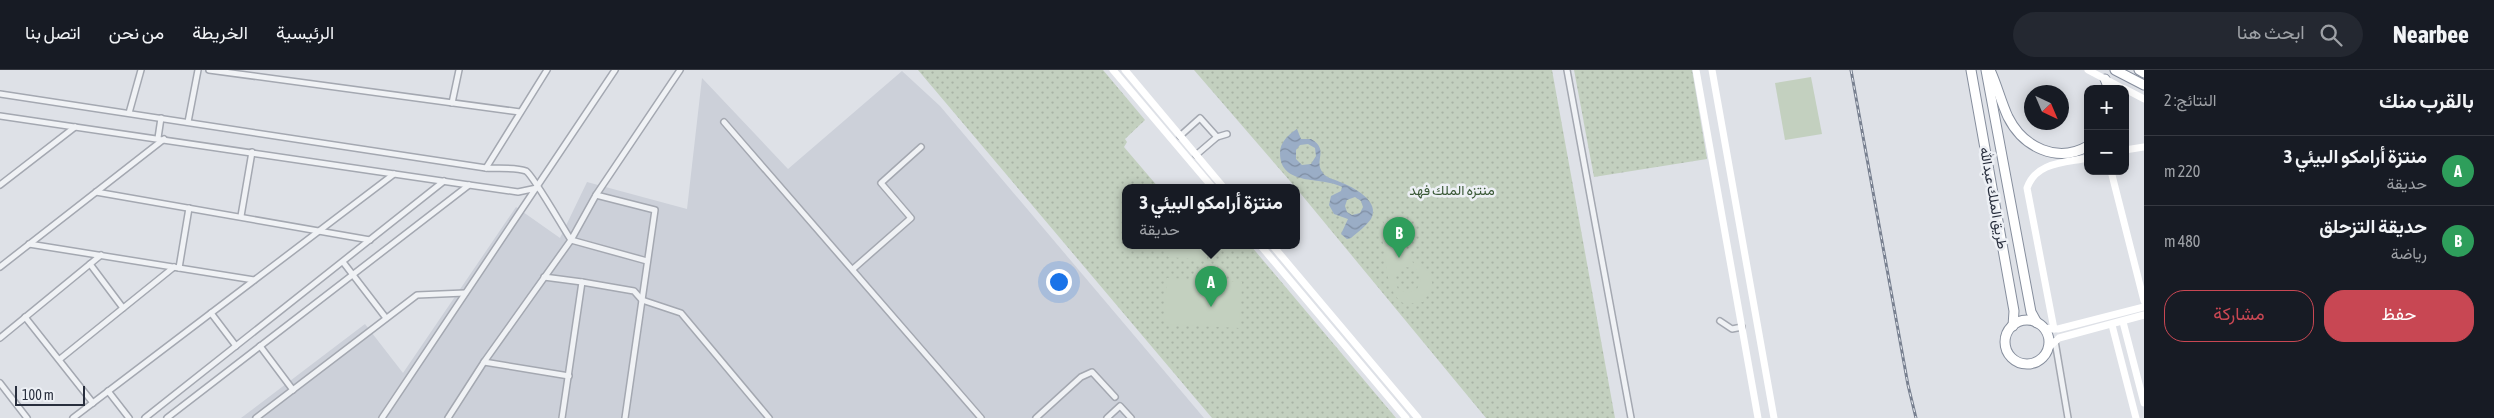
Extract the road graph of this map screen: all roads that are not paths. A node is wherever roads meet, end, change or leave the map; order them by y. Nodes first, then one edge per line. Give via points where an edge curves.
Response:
1 (141, 70) edge
2 (198, 70) edge
3 (209, 70) edge
4 (259, 70) edge
5 (459, 70) edge
6 (547, 70) edge
7 (615, 70) edge
8 (680, 70) edge
9 (1113, 70) edge
10 (1125, 70) edge
11 (1567, 70) edge
12 (1696, 70) edge
13 (1712, 70) edge
14 (1988, 70) edge
15 (2088, 70) edge
16 (2114, 70) edge
17 (2139, 70) edge
18 (1971, 71) edge
19 (2144, 73) edge
20 (258, 77) junction
21 (2105, 79) junction
22 (2107, 85) edge
23 (2117, 85) edge
24 (2144, 85) edge
25 (1142, 90) junction
26 (2129, 91) edge
27 (0, 94) edge
28 (1135, 96) junction
29 (2144, 99) edge
30 (452, 103) junction
31 (520, 112) junction
32 (129, 113) junction
33 (0, 116) edge
34 (161, 118) junction
35 (188, 122) junction
36 (724, 122) dead end
37 (1169, 122) junction
38 (75, 127) junction
39 (1162, 128) junction
40 (1228, 134) dead end
41 (1180, 136) junction
42 (1217, 137) junction
43 (158, 138) junction
44 (164, 139) junction
45 (2144, 146) edge
46 (921, 147) dead end
47 (2084, 148) edge
48 (2129, 149) edge
49 (252, 152) junction
50 (1196, 155) junction
51 (2084, 159) edge
52 (1203, 162) junction
53 (486, 168) junction
54 (1196, 168) junction
55 (394, 174) junction
56 (2112, 175) edge
57 (444, 182) junction
58 (1, 184) edge
59 (1210, 184) edge
60 (1221, 184) edge
61 (469, 185) junction
62 (538, 188) junction
63 (96, 192) junction
64 (596, 195) junction
65 (190, 208) junction
66 (241, 216) junction
67 (323, 230) junction
68 (370, 240) junction
69 (571, 240) junction
70 (29, 244) junction
71 (1263, 249) edge
72 (1275, 249) edge
73 (101, 255) junction
74 (647, 261) junction
75 (342, 262) junction
76 (90, 264) junction
77 (0, 267) edge
78 (177, 268) junction
79 (853, 269) junction
80 (353, 274) junction
81 (544, 277) junction
82 (254, 280) junction
83 (1302, 281) junction
84 (582, 282) junction
85 (1295, 287) junction
86 (465, 293) junction
87 (642, 300) junction
88 (2144, 301) edge
89 (2144, 306) edge
90 (123, 308) junction
91 (210, 313) junction
92 (2144, 315) edge
93 (25, 317) junction
94 (386, 318) junction
95 (1720, 321) dead end
96 (2123, 322) junction
97 (2112, 325) junction
98 (2013, 326) junction
99 (1742, 327) junction
100 (2045, 327) junction
101 (0, 338) edge
102 (2051, 344) junction
103 (236, 346) junction
104 (260, 346) junction
105 (60, 359) junction
106 (484, 362) junction
107 (1376, 367) junction
108 (1369, 373) junction
109 (569, 376) junction
110 (0, 383) edge
111 (293, 390) junction
112 (108, 391) junction
113 (1114, 397) dead end
114 (93, 402) junction
115 (2144, 403) edge
116 (259, 417) edge
117 (27, 418) edge
118 (74, 418) edge
119 (129, 418) edge
120 (146, 418) edge
121 (167, 418) edge
122 (382, 418) edge
123 (448, 418) edge
124 (562, 418) edge
125 (625, 418) edge
126 (769, 418) edge
127 (981, 418) edge
128 (1036, 418) edge
129 (1107, 418) edge
130 (1131, 418) edge
131 (1406, 418) edge
132 (1418, 418) edge
133 (1631, 418) edge
134 (1758, 418) edge
135 (1774, 418) edge
136 (2068, 418) edge
137 (2136, 418) edge

1 - 32 street
2 - 35 street
3 - 20 street
4 - 20 street
5 - 30 street
6 - 31 street
7 - 62 street
8 - 64 street
9 - 28 street
10 - 25 street
11 - 133 street
12 - 99 street
13 - 135 street
14 - 47 highway via 2008,116 2018,133 2032,145 2057,154
14 - 100 highway, طريق الملك عبدالله via 2027,294 2031,312
15 - 21 street
16 - 24 highway
17 - 19 highway
18 - 98 highway, طريق الملك عبدالله via 2014,311
20 - 30 street
21 - 22 highway
21 - 23 street
25 - 28 street
25 - 37 street
26 - 29 street
27 - 32 street
28 - 39 street
30 - 31 street
31 - 53 street
32 - 34 street
33 - 38 street
34 - 35 street
34 - 43 street
35 - 53 street
36 - 79 street
37 - 39 street
37 - 41 street
38 - 43 street
38 - 58 street
39 - 54 street
40 - 42 street
41 - 42 street via 1200,118
41 - 50 street
42 - 50 street
43 - 44 street
44 - 49 street
44 - 63 street
45 - 48 street
46 - 79 street via 881,183 911,218
49 - 55 street
49 - 66 street
50 - 52 street
51 - 100 street via 2041,168 2032,176 2027,188
52 - 54 street
52 - 60 street
53 - 62 street via 525,171 534,177
54 - 59 street
55 - 57 street
55 - 67 street
56 - 88 street
57 - 61 street
57 - 68 street
61 - 62 street via 518,192
61 - 80 street
62 - 69 street
62 - 86 street
63 - 65 street
63 - 70 street
64 - 69 street
64 - 74 street via 654,210
65 - 66 street
65 - 78 street
66 - 67 street
67 - 68 street
67 - 82 street
68 - 75 street
69 - 74 street
69 - 81 street
70 - 73 street
70 - 77 street
71 - 85 street
72 - 83 street
73 - 76 street
73 - 78 street
74 - 87 street
75 - 80 street
75 - 103 street
76 - 90 street
76 - 93 street
78 - 82 street
78 - 90 street
79 - 127 street
80 - 94 street
80 - 104 street
81 - 84 street
81 - 106 street
82 - 91 street
83 - 85 street
83 - 107 street
84 - 87 street via 634,291
84 - 109 street
85 - 108 street
86 - 94 street via 417,295
86 - 122 street
87 - 125 street
87 - 126 street via 681,313
89 - 100 street
90 - 105 street
91 - 103 street
91 - 112 street
92 - 96 street
93 - 101 street
93 - 105 street
94 - 111 street
95 - 99 street via 1732,329
96 - 97 street
96 - 115 street
97 - 102 street
97 - 137 street
98 - 100 highway via 2025,320
98 - 102 highway via 2006,336 2006,345 2011,356 2018,361 2034,363
99 - 134 street
100 - 102 highway
102 - 136 street
103 - 120 street
104 - 111 street
104 - 121 street
105 - 114 street
106 - 109 street
106 - 123 street
107 - 108 street
107 - 132 street
108 - 131 street
109 - 124 street
110 - 117 street
111 - 116 street
112 - 114 street
112 - 119 street
113 - 128 street via 1092,372 1081,377
114 - 118 street
129 - 130 street via 1120,406

